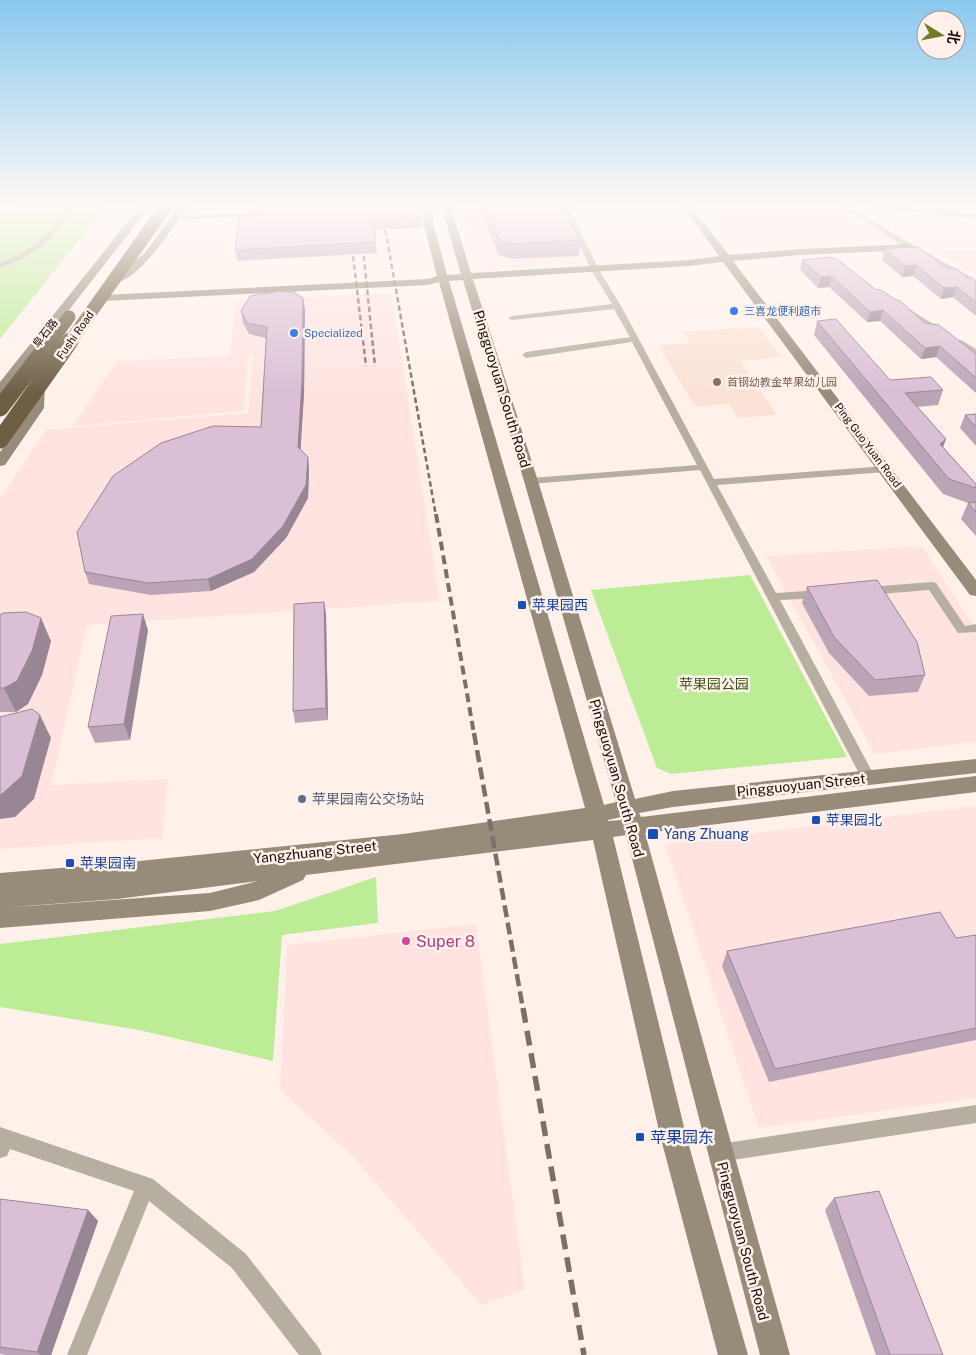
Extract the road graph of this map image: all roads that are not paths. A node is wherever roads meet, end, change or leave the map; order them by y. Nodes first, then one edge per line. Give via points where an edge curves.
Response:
1 (95, 268) edge
2 (107, 268) edge
3 (122, 268) edge
4 (125, 268) edge
5 (134, 268) edge
6 (440, 268) edge
7 (465, 268) edge
8 (590, 268) edge
9 (594, 268) edge
10 (732, 268) edge
11 (949, 268) edge
12 (468, 276) junction
13 (442, 278) junction
14 (976, 283) edge
15 (110, 289) junction
16 (896, 304) edge
17 (617, 306) junction
18 (512, 318) dead end
19 (635, 340) junction
20 (976, 353) edge
21 (526, 355) dead end
22 (38, 382) junction
23 (1, 388) edge
24 (0, 408) edge
25 (0, 433) edge
26 (0, 440) edge
27 (0, 462) edge
28 (703, 467) junction
29 (886, 469) junction
30 (531, 481) junction
31 (712, 482) junction
32 (976, 591) edge
33 (855, 592) edge
34 (836, 593) edge
35 (773, 597) junction
36 (976, 628) edge
37 (976, 766) edge
38 (868, 777) junction
39 (976, 784) edge
40 (630, 817) junction
41 (599, 822) junction
42 (312, 866) junction
43 (0, 882) edge
44 (0, 899) edge
45 (0, 918) edge
46 (976, 1114) edge
47 (2, 1141) edge
48 (719, 1154) junction
49 (146, 1186) junction
50 (310, 1354) edge
51 (77, 1355) edge
52 (733, 1355) edge
53 (775, 1355) edge

1 - 23 main road, 阜石路
2 - 24 highway, Fushi Road, bridge
3 - 26 highway, Fushi Road, bridge
4 - 15 main road, 阜石路
5 - 15 main road, 阜石路
6 - 13 main road, Pingguoyuan South Road
7 - 12 main road, Pingguoyuan South Road
8 - 12 main road
9 - 17 street
10 - 29 main road, Ping Guo Yuan Road
11 - 14 street
12 - 13 main road
12 - 30 main road, Pingguoyuan South Road
13 - 15 main road via 428,282
13 - 41 main road, Pingguoyuan South Road
15 - 22 main road, 阜石路
16 - 20 street
17 - 18 street
17 - 19 street
19 - 21 street
19 - 28 street
22 - 25 main road, 阜石路
22 - 27 main road via 38,408
28 - 30 street
28 - 31 street
29 - 31 street
29 - 32 main road, Ping Guo Yuan Road
30 - 40 main road, Pingguoyuan South Road
31 - 35 street
33 - 36 street via 932,586 962,630
34 - 35 street
35 - 38 street
37 - 38 main road, Pingguoyuan Street
38 - 40 main road, Pingguoyuan Street via 673,799
39 - 40 main road, Pingguoyuan Street
40 - 41 main road, Yangzhuang Street
40 - 48 main road, Pingguoyuan South Road
41 - 42 main road, Yangzhuang Street
41 - 43 main road, Yangzhuang Street
41 - 52 main road, Pingguoyuan South Road via 673,1135
42 - 44 main road, Yangzhuang Street via 117,890
42 - 45 main road, Yangzhuang Street via 259,891 210,902
46 - 48 street
47 - 49 street
48 - 53 main road, Pingguoyuan South Road
49 - 50 street via 239,1261
49 - 51 street

